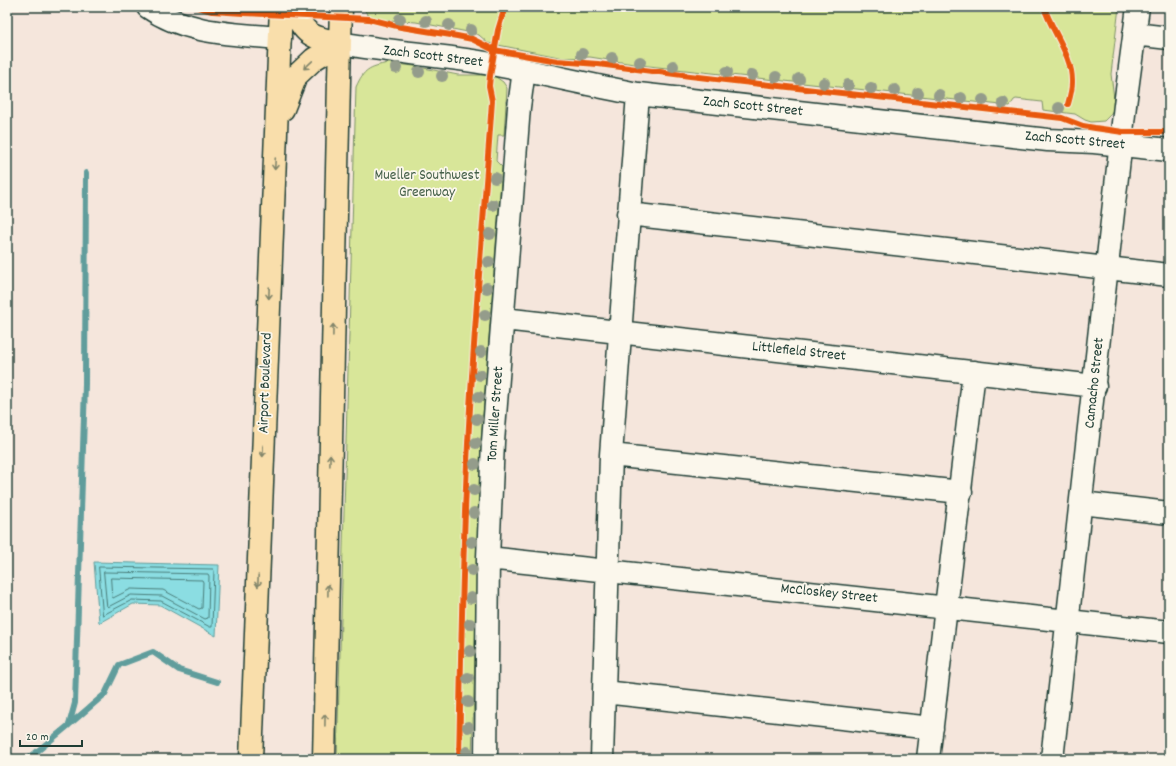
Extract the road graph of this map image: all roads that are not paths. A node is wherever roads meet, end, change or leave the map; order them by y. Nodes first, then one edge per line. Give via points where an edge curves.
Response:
1 (148, 7) edge
2 (281, 7) edge
3 (294, 7) edge
4 (341, 7) edge
5 (1138, 7) edge
6 (1134, 34) junction
7 (280, 38) junction
8 (1169, 38) edge
9 (340, 44) junction
10 (524, 70) junction
11 (638, 94) junction
12 (277, 125) junction
13 (1121, 145) junction
14 (1169, 150) edge
15 (628, 214) junction
16 (1108, 268) junction
17 (1169, 275) edge
18 (503, 319) junction
19 (619, 332) junction
20 (974, 372) junction
21 (1095, 386) junction
22 (611, 455) junction
23 (961, 492) junction
24 (1081, 503) junction
25 (1169, 513) edge
26 (488, 558) junction
27 (608, 570) junction
28 (946, 607) junction
29 (1067, 621) junction
30 (1169, 632) edge
31 (604, 692) junction
32 (932, 728) junction
33 (251, 759) edge
34 (324, 759) edge
35 (486, 759) edge
36 (602, 759) edge
37 (928, 759) edge
38 (1052, 759) edge

1 - 7 street via 182,25 227,34
2 - 7 main road, Airport Boulevard
3 - 9 main road via 297,18 310,36
4 - 9 main road
5 - 6 street, Camacho Street
6 - 8 street
6 - 13 street, Camacho Street
7 - 12 main road, Airport Boulevard
9 - 10 street, Zach Scott Street via 455,58
9 -> 12 main road via 314,59 296,76
34 -> 9 main road
10 - 11 street, Zach Scott Street
10 - 18 street, Tom Miller Street
11 - 13 street, Zach Scott Street via 1040,139
11 - 15 street
12 -> 33 main road, Airport Boulevard
13 - 14 street, Zach Scott Street
13 - 16 street, Camacho Street
15 - 16 street
15 - 19 street
16 - 17 street
16 - 21 street, Camacho Street
18 - 19 street, Littlefield Street
18 - 26 street, Tom Miller Street via 493,442
19 - 20 street, Littlefield Street
19 - 22 street
20 - 21 street, Littlefield Street
20 - 23 street
21 - 24 street, Camacho Street
22 - 23 street
22 - 27 street
23 - 28 street
24 - 25 street
24 - 29 street, Camacho Street
26 - 27 street, McCloskey Street
26 - 35 street, Tom Miller Street
27 - 28 street, McCloskey Street
27 - 31 street
28 - 29 street, McCloskey Street
28 - 32 street
29 - 30 street, McCloskey Street
29 - 38 street, Camacho Street
31 - 32 street
31 - 36 street
32 - 37 street

